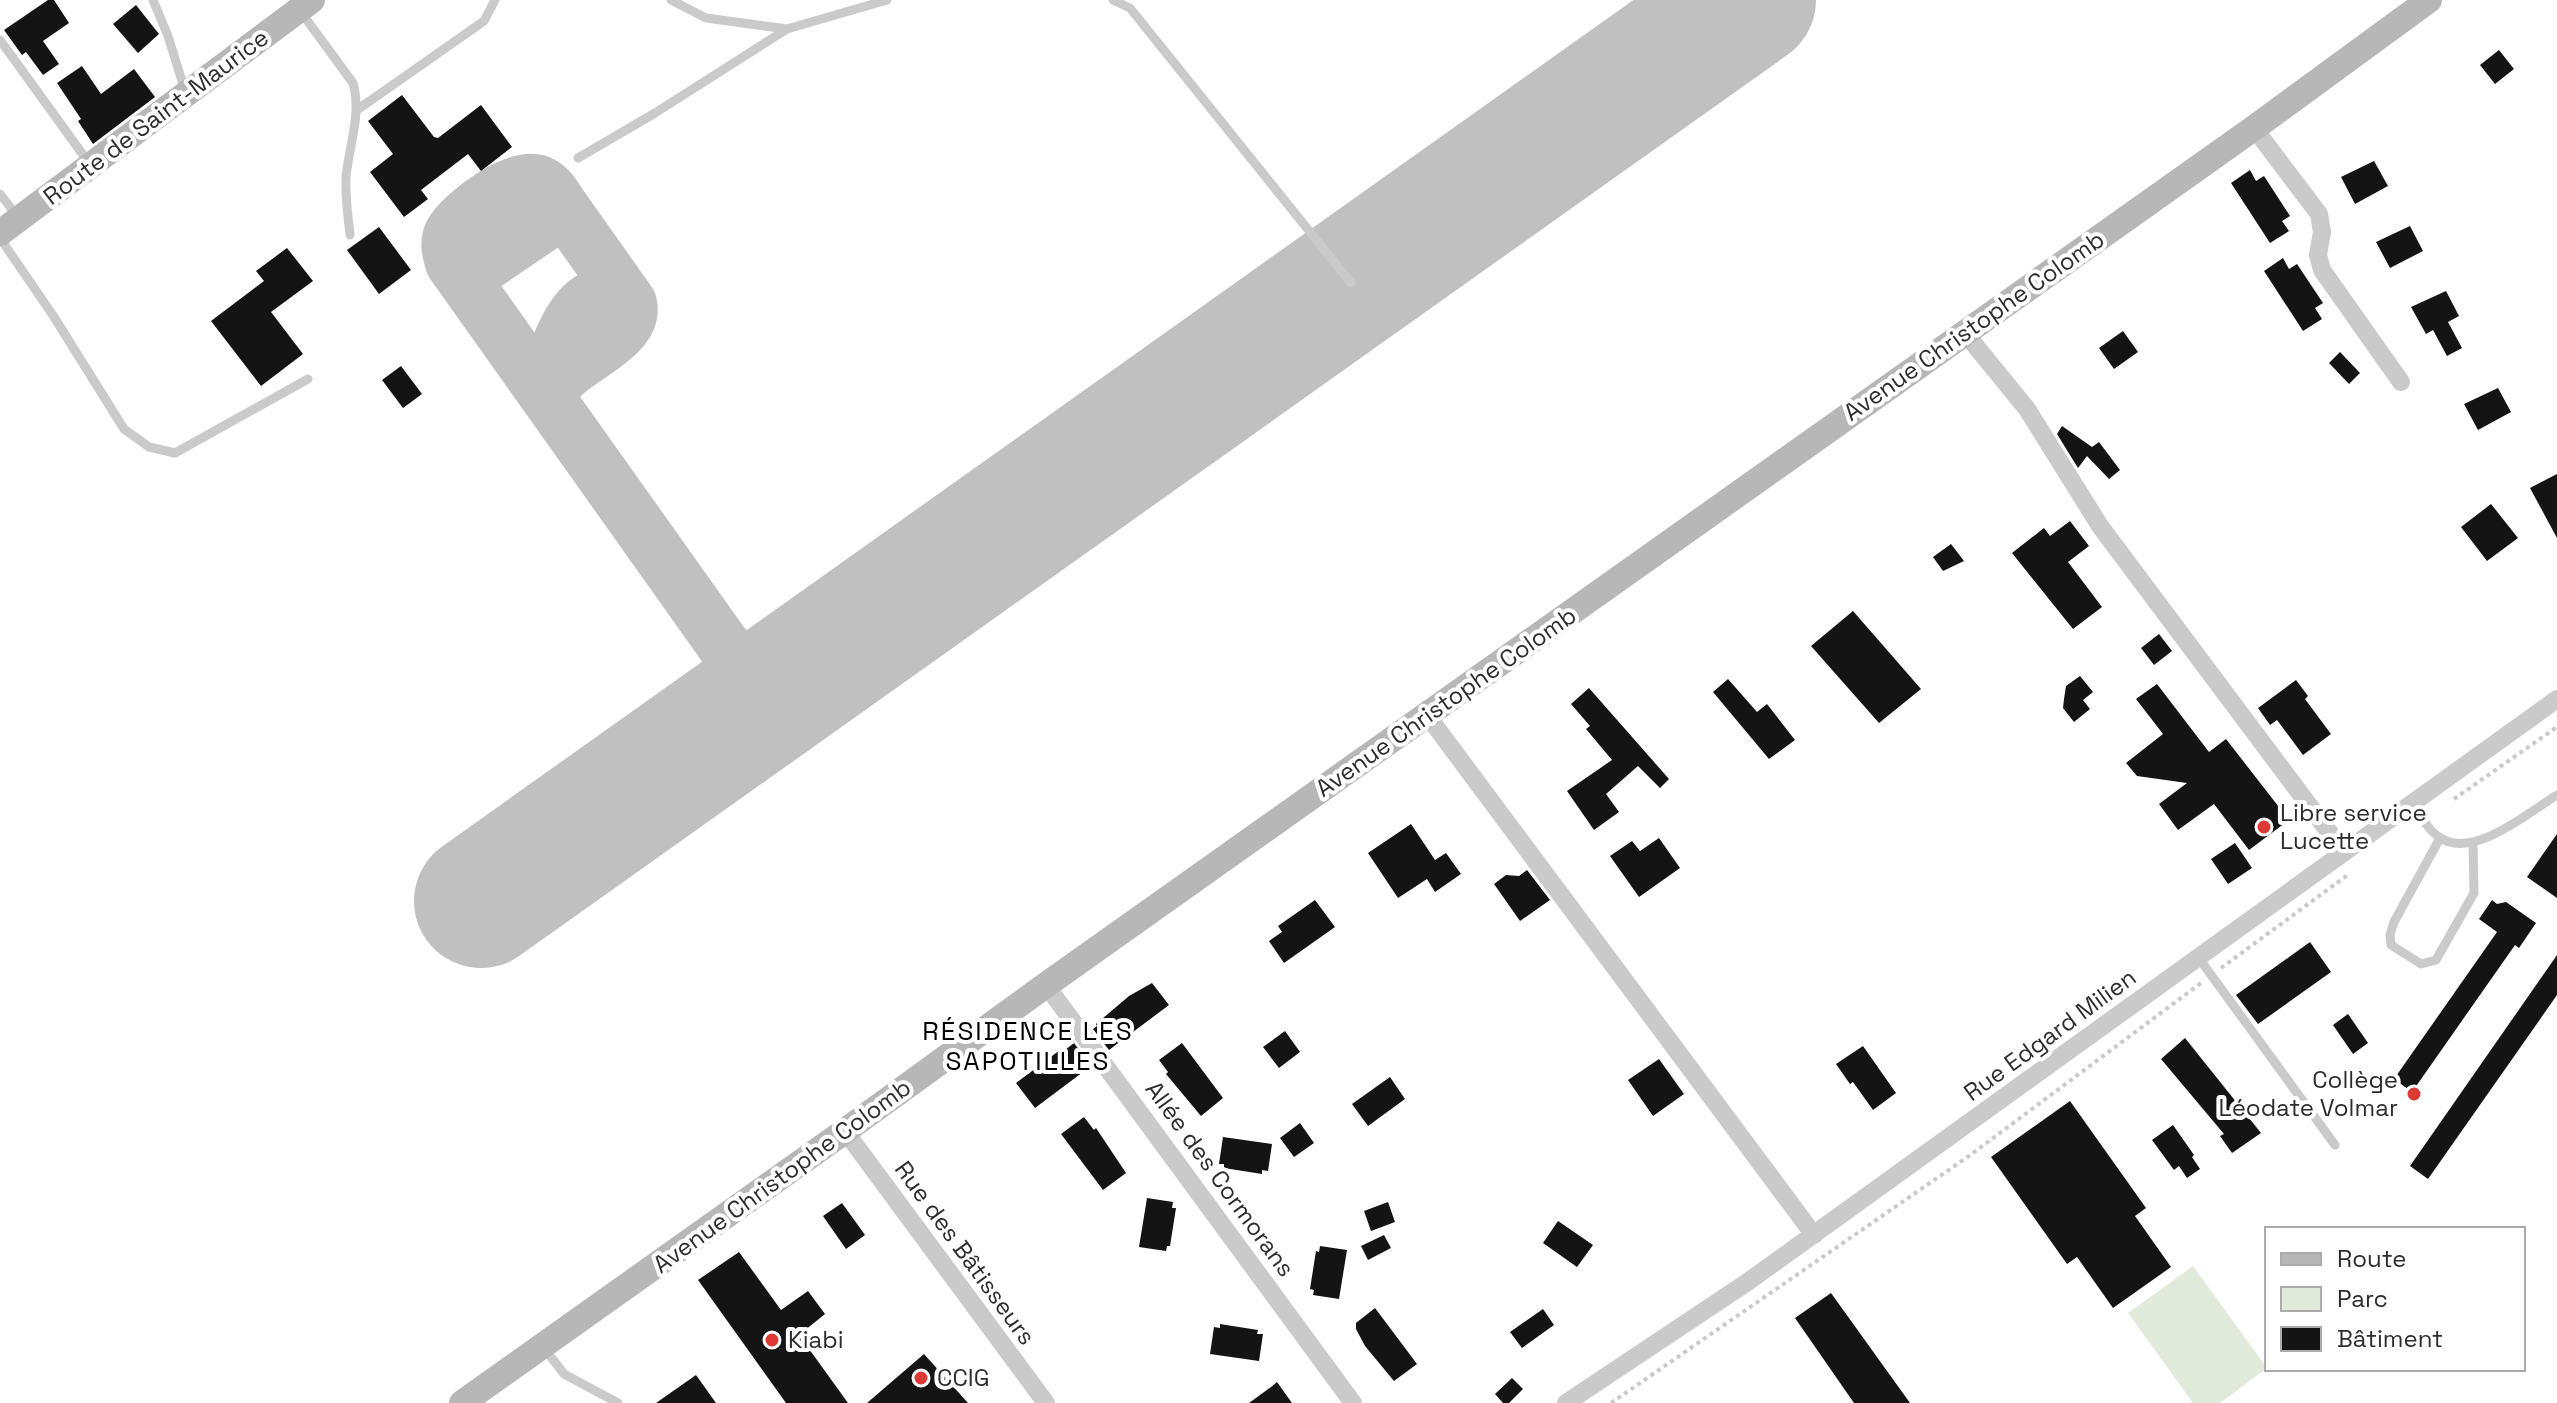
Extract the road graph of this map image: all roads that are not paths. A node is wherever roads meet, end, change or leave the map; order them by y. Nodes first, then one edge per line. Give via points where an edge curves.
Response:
1 (153, 0) edge
2 (495, 0) edge
3 (671, 0) edge
4 (887, 0) edge
5 (1113, 0) edge
6 (2429, 0) edge
7 (1134, 4) edge
8 (306, 5) edge
9 (787, 29) junction
10 (0, 40) edge
11 (186, 94) junction
12 (357, 110) junction
13 (2254, 128) junction
14 (578, 158) dead end
15 (91, 166) junction
16 (0, 194) edge
17 (6, 230) edge
18 (350, 235) dead end
19 (1351, 283) dead end
20 (1965, 333) junction
21 (308, 379) dead end
22 (2401, 382) dead end
23 (2557, 699) edge
24 (1427, 715) junction
25 (2557, 795) edge
26 (2414, 802) junction
27 (2440, 838) junction
28 (2473, 843) junction
29 (2344, 852) junction
30 (2198, 957) junction
31 (1046, 985) junction
32 (845, 1131) junction
33 (2335, 1145) dead end
34 (1814, 1235) junction
35 (542, 1346) junction
36 (462, 1403) edge
37 (618, 1403) edge
38 (1046, 1403) edge
39 (1353, 1403) edge
40 (1566, 1403) edge

1 - 11 lane
2 - 12 lane via 484,21
3 - 9 lane via 706,18
4 - 9 lane
5 - 7 lane
6 - 13 street, Avenue Christophe Colomb
7 - 19 lane
8 - 11 street, Route de Saint-Maurice
8 - 12 lane via 353,83
9 - 14 lane
10 - 15 lane
11 - 15 street, Route de Saint-Maurice
12 - 18 lane via 346,181
13 - 20 street, Avenue Christophe Colomb
13 - 22 street via 2319,214 2322,270
15 - 17 street, Route de Saint-Maurice
16 - 17 lane
17 - 21 lane via 124,429 149,447 175,453
20 - 24 street, Avenue Christophe Colomb
20 - 29 street via 2027,409 2100,526
23 - 26 street, Rue Edgard Milien
24 - 31 street, Avenue Christophe Colomb
24 - 34 street
25 - 28 lane
26 - 27 lane
26 - 29 street, Rue Edgard Milien
27 - 28 lane
27 - 28 lane via 2390,935 2391,945 2421,964 2436,960 2474,893
29 - 30 street, Rue Edgard Milien
30 - 33 lane
30 - 34 street, Rue Edgard Milien
31 - 32 street, Avenue Christophe Colomb
31 - 39 street, Allée des Cormorans
32 - 35 street, Avenue Christophe Colomb
32 - 38 street, Rue des Bâtisseurs
34 - 40 street, Rue Edgard Milien
35 - 36 street, Avenue Christophe Colomb
35 - 37 lane via 564,1374

